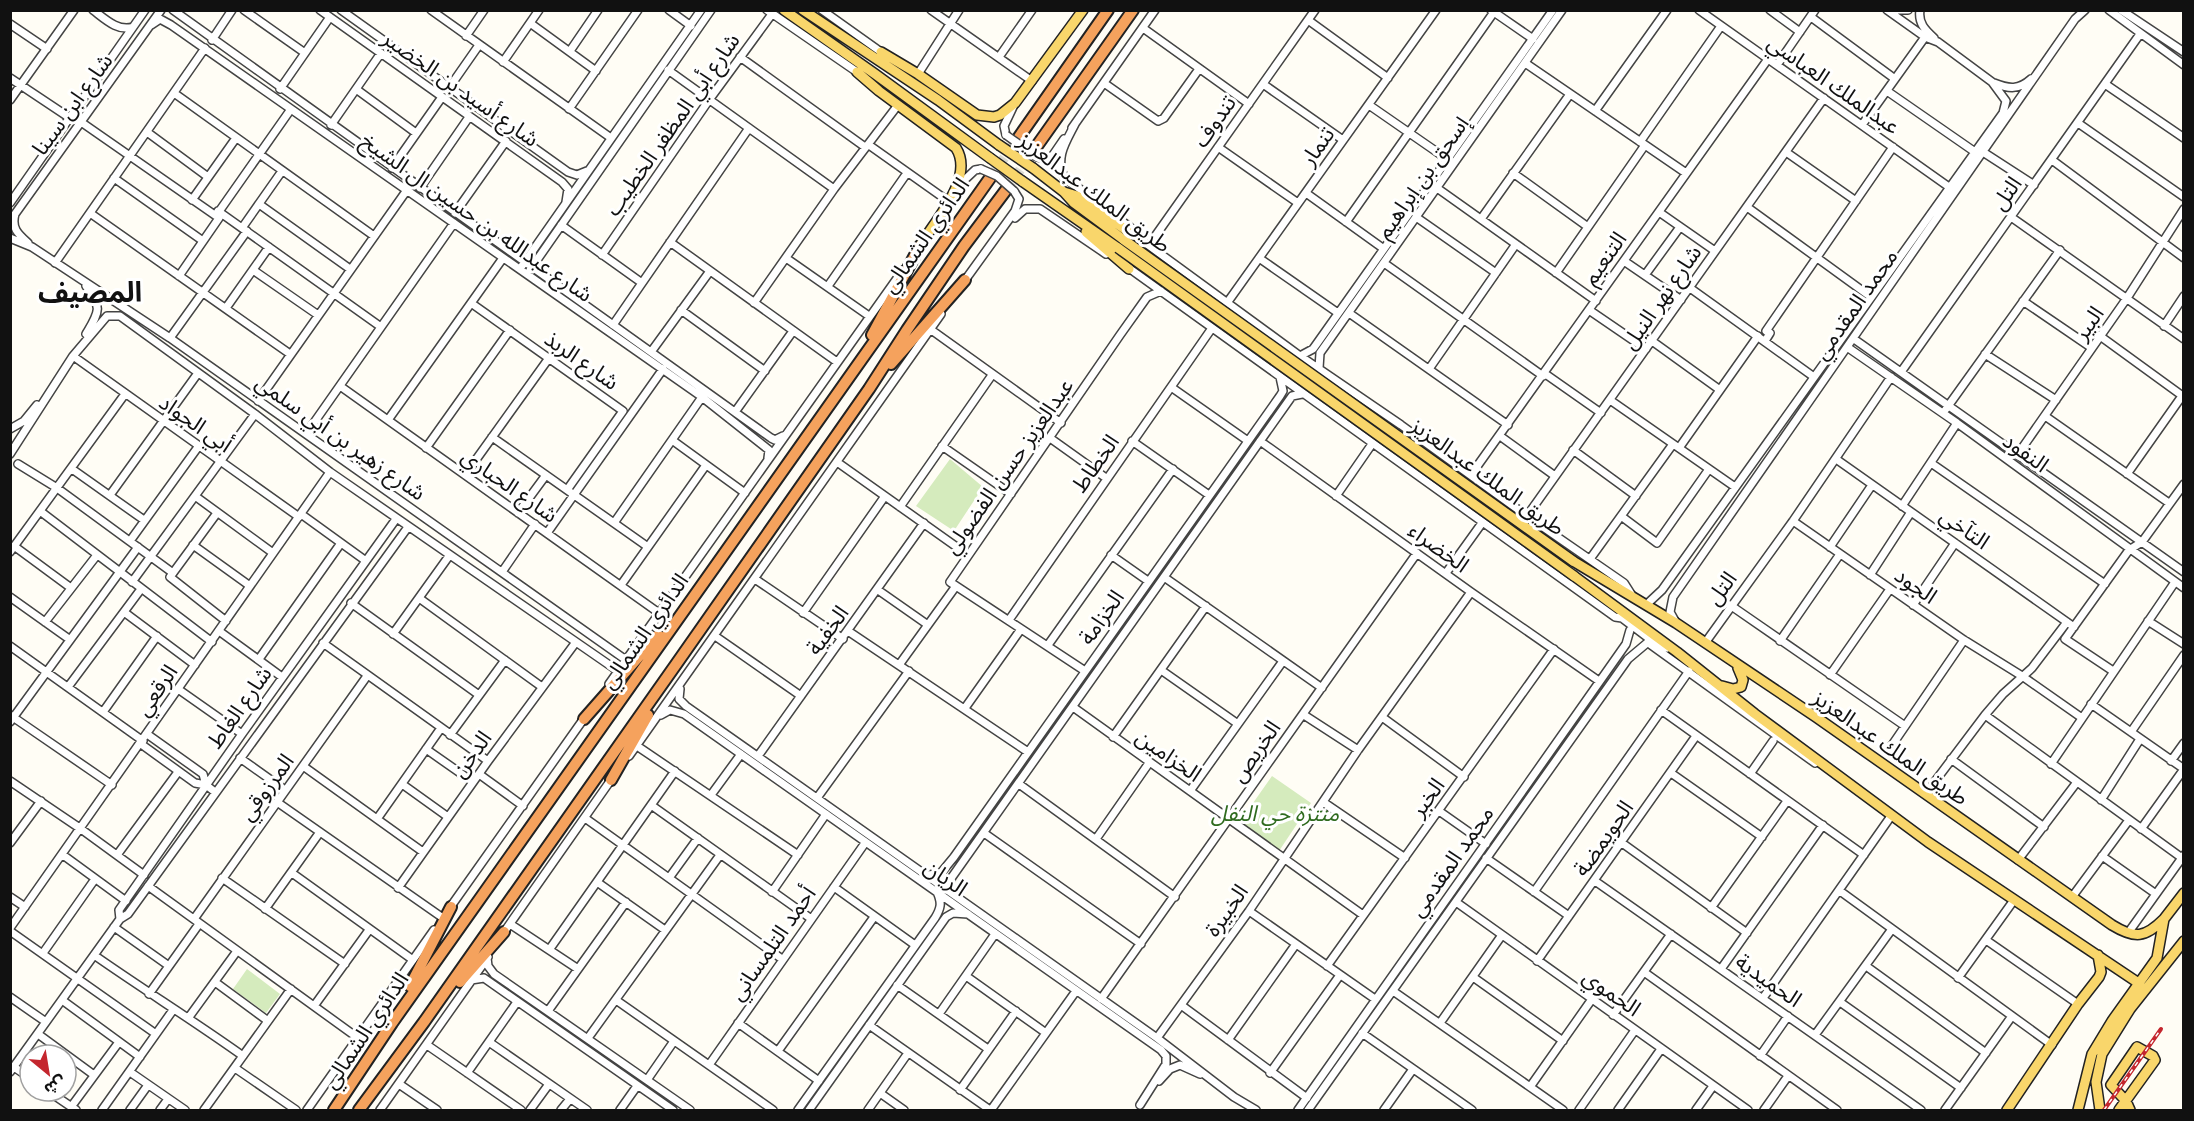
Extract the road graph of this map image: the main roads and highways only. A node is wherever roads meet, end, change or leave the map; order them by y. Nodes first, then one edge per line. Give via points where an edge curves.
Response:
1 (784, 10) edge
2 (803, 10) edge
3 (1083, 10) edge
4 (1108, 10) edge
5 (1133, 10) edge
6 (938, 100) junction
7 (915, 105) junction
8 (1019, 137) tunnel mouth
9 (1036, 154) tunnel mouth
10 (990, 178) tunnel mouth
11 (1010, 190) tunnel mouth
12 (1064, 192) junction
13 (1053, 203) junction
14 (1142, 241) road end
15 (1121, 244) junction
16 (920, 246) joint
17 (1130, 269) road end
18 (965, 280) road end
19 (849, 376) junction
20 (869, 389) junction
21 (694, 595) junction
22 (677, 663) junction
23 (1737, 666) junction
24 (1720, 686) junction
25 (584, 719) road end
26 (611, 780) road end
27 (2184, 893) edge
28 (451, 907) road end
29 (2164, 919) junction
30 (507, 928) road end
31 (2184, 941) edge
32 (2098, 955) junction
33 (2140, 984) junction
34 (424, 1022) junction
35 (392, 1023) junction
36 (2126, 1101) junction
37 (334, 1110) edge
38 (359, 1110) edge
39 (2007, 1110) edge
40 (2078, 1110) edge
41 (2100, 1110) edge
42 (2119, 1110) edge
43 (2130, 1110) edge

1 - 7 main road, طريق الملك عبدالعزيز
2 - 6 main road, طريق الملك عبدالعزيز
3 - 6 main road via 1015,103 1000,116 977,115 881,52
4 - 8 highway
5 - 9 highway
6 - 12 main road, طريق الملك عبدالعزيز, bridge
7 - 13 main road, طريق الملك عبدالعزيز, bridge
7 - 16 main road via 857,72 956,148 962,162 958,186
10 - 19 highway, الدائري الشمالي
11 - 20 highway, الدائري الشمالي via 932,292
12 - 14 main road via 1077,196
12 - 15 main road, طريق الملك عبدالعزيز
13 - 15 main road, طريق الملك عبدالعزيز
13 - 17 main road
15 - 23 main road, طريق الملك عبدالعزيز, bridge via 1574,561 1676,623
15 - 24 main road, طريق الملك عبدالعزيز, bridge
16 - 19 highway
18 - 20 highway
19 - 21 highway, الدائري الشمالي
20 - 22 highway, الدائري الشمالي
21 - 25 highway
21 - 35 highway, الدائري الشمالي
22 - 26 highway
22 - 34 highway, الدائري الشمالي
23 - 24 main road via 1743,680 1741,687
23 - 29 main road, طريق الملك عبدالعزيز via 1816,717 2106,922 2138,935 2147,933
24 - 32 main road, طريق الملك عبدالعزيز via 1948,856
27 - 29 main road
28 - 35 highway
29 - 33 main road via 2157,958
30 - 34 highway
31 - 41 main road via 2130,1009 2102,1054 2096,1082
32 - 33 main road, طريق الملك عبدالعزيز
32 - 39 main road via 2101,972
33 - 40 main road via 2092,1054
34 - 38 highway, الدائري الشمالي
35 - 37 highway, الدائري الشمالي
36 - 36 main road via 2155,1060 2137,1047 2110,1085
36 - 42 main road
36 - 43 main road

